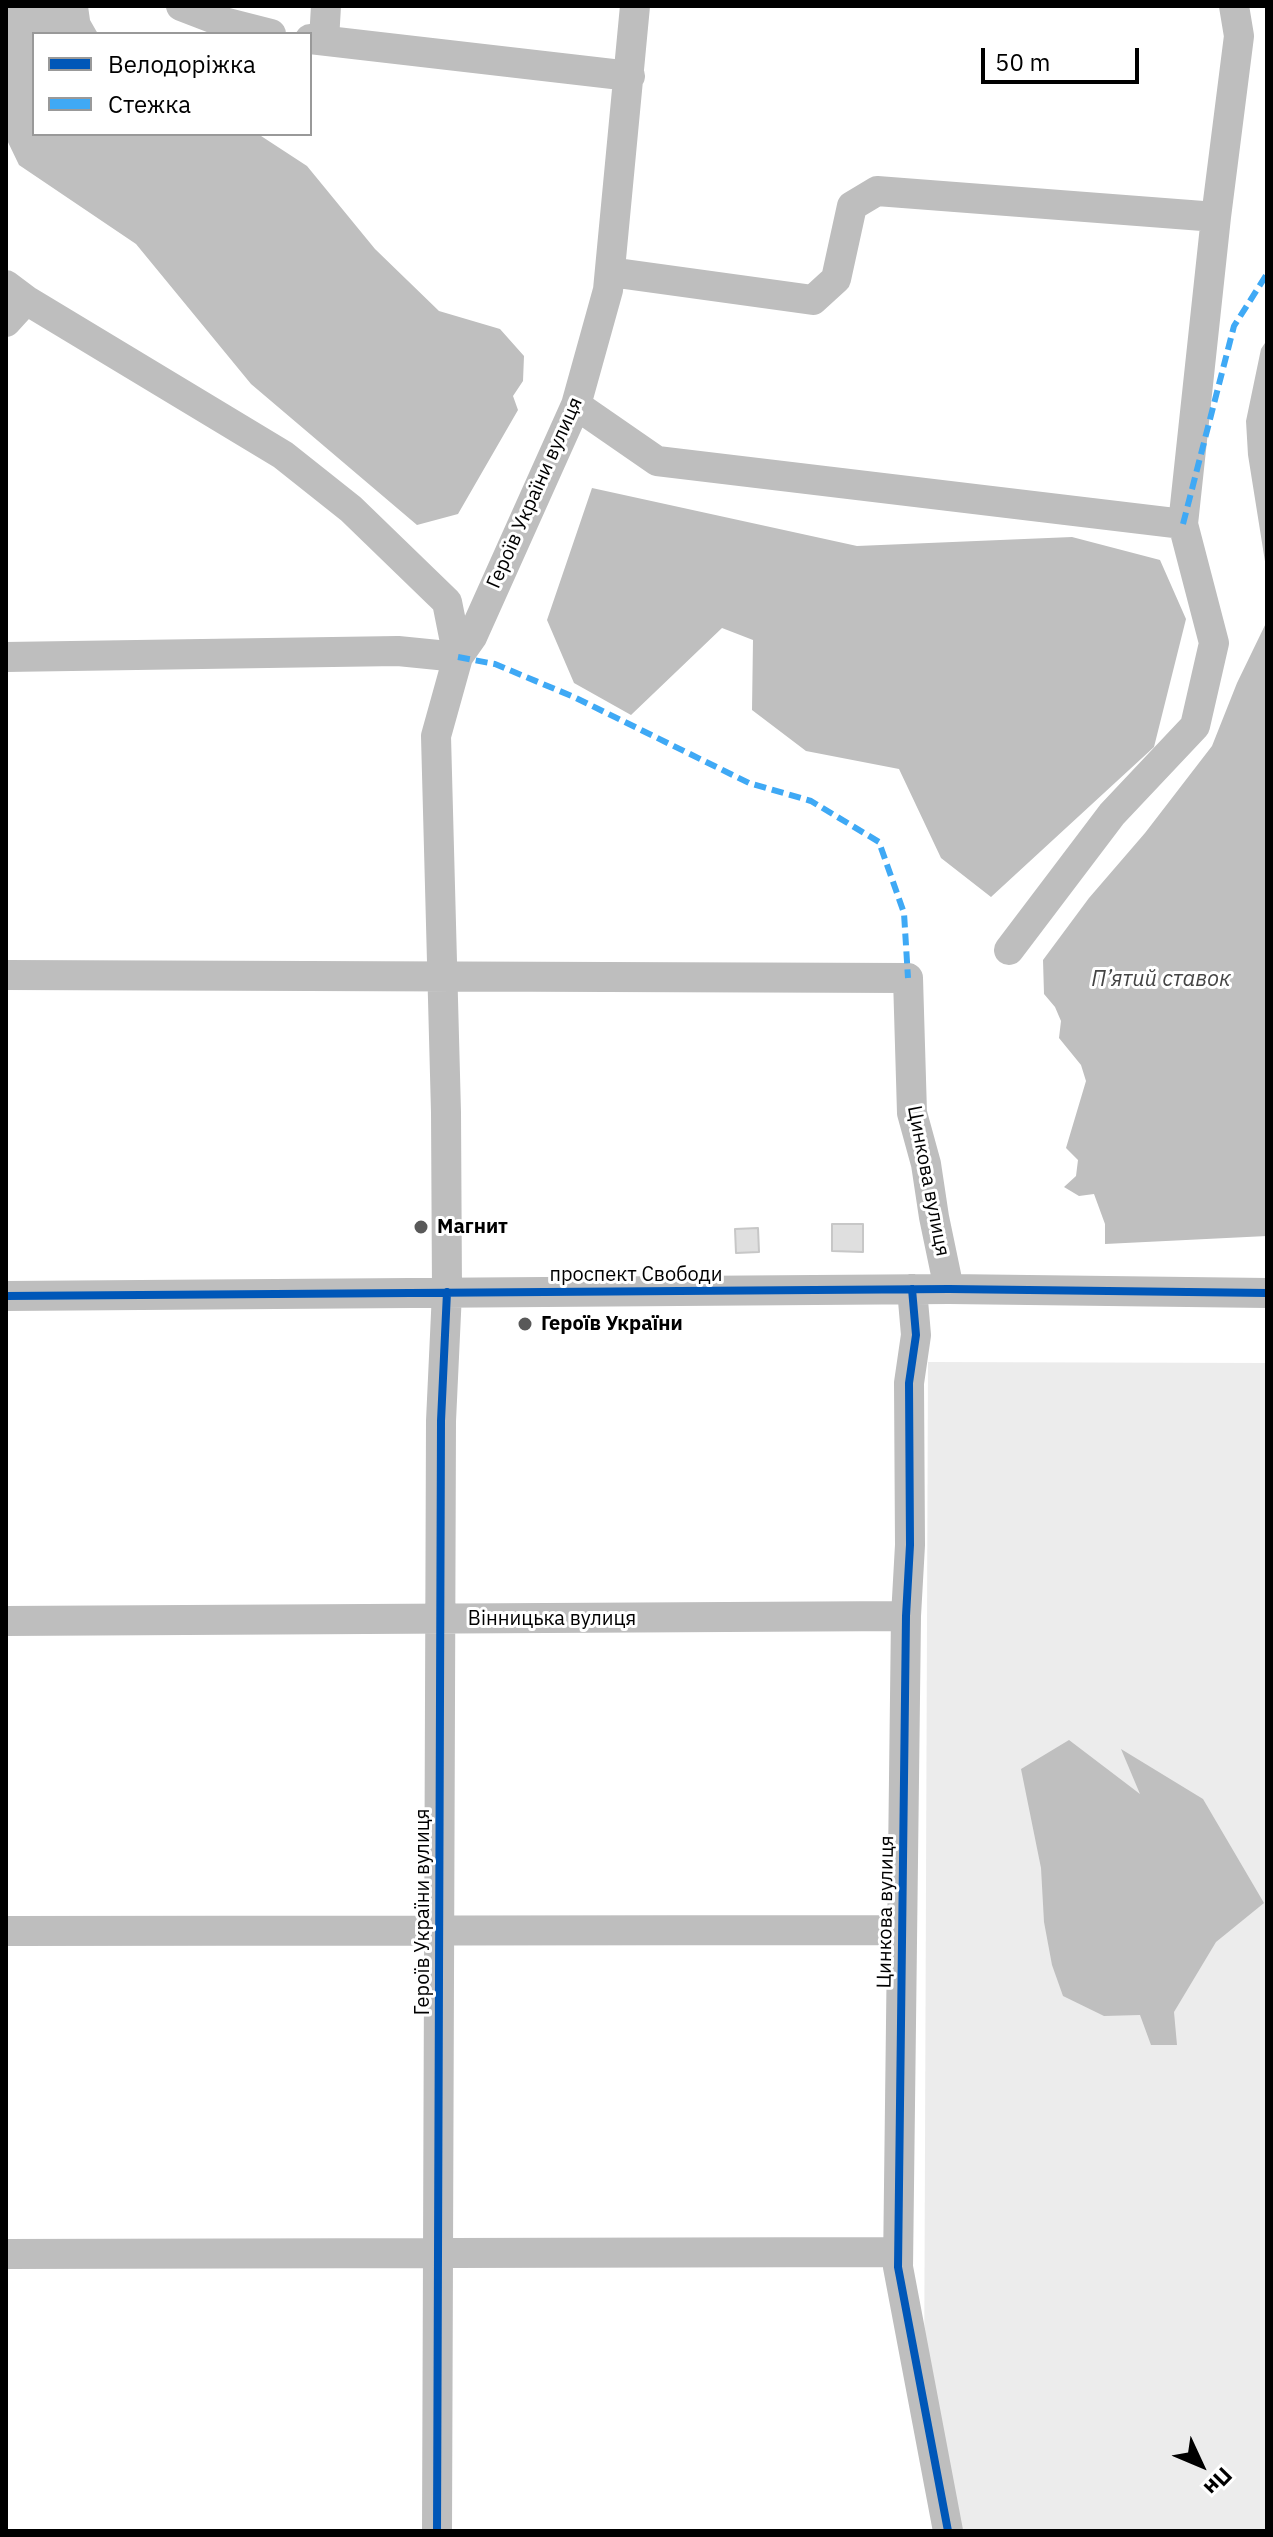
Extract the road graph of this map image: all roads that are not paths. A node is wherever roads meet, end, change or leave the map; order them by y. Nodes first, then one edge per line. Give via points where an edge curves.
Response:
1 (181, 6) edge
2 (326, 6) edge
3 (635, 6) edge
4 (1234, 6) edge
5 (263, 32) edge
6 (317, 39) edge
7 (630, 76) junction
8 (1216, 217) junction
9 (610, 272) junction
10 (16, 292) edge
11 (6, 322) edge
12 (576, 405) junction
13 (1183, 524) junction
14 (6, 657) edge
15 (458, 657) junction
16 (1009, 950) dead end
17 (441, 974) junction
18 (6, 975) edge
19 (912, 1289) junction
20 (949, 1289) junction
21 (447, 1292) junction
22 (1267, 1293) edge
23 (6, 1296) edge
24 (906, 1616) junction
25 (440, 1620) junction
26 (6, 1621) edge
27 (439, 1930) junction
28 (902, 1930) junction
29 (6, 1931) edge
30 (898, 2252) junction
31 (6, 2254) edge
32 (438, 2254) junction
33 (437, 2531) edge
34 (948, 2531) edge

1 - 5 street
2 - 6 street
3 - 7 street, Героїв України вулиця
4 - 8 street via 1239,36
6 - 7 street
7 - 9 street, Героїв України вулиця
8 - 9 street via 877,191 852,206 836,279 813,300
8 - 13 street
9 - 12 street, Героїв України вулиця
10 - 11 street
10 - 15 street via 283,455 351,509 447,602
12 - 13 street via 657,461
12 - 15 street, Героїв України вулиця via 472,637
13 - 16 street via 1214,643 1195,726 1112,814
14 - 15 street via 398,651
15 - 17 street, Героїв України вулиця via 436,736
17 - 18 street
17 - 20 street, Цинкова вулиця via 908,978 912,1113
17 - 21 street, Героїв України вулиця
19 - 20 street, проспект Свободи
19 - 21 street, проспект Свободи
19 - 24 street, Цинкова вулиця via 916,1335 909,1383
20 - 22 street, проспект Свободи
21 - 23 street, проспект Свободи
21 - 25 street, Героїв України вулиця
24 - 25 street, Вінницька вулиця
24 - 28 street, Цинкова вулиця
25 - 26 street, Вінницька вулиця
25 - 27 street, Героїв України вулиця
27 - 28 street
27 - 29 street
27 - 32 street, Героїв України вулиця
28 - 30 street, Цинкова вулиця
30 - 32 street
30 - 34 street, Цинкова вулиця
31 - 32 street
32 - 33 street, Героїв України вулиця

